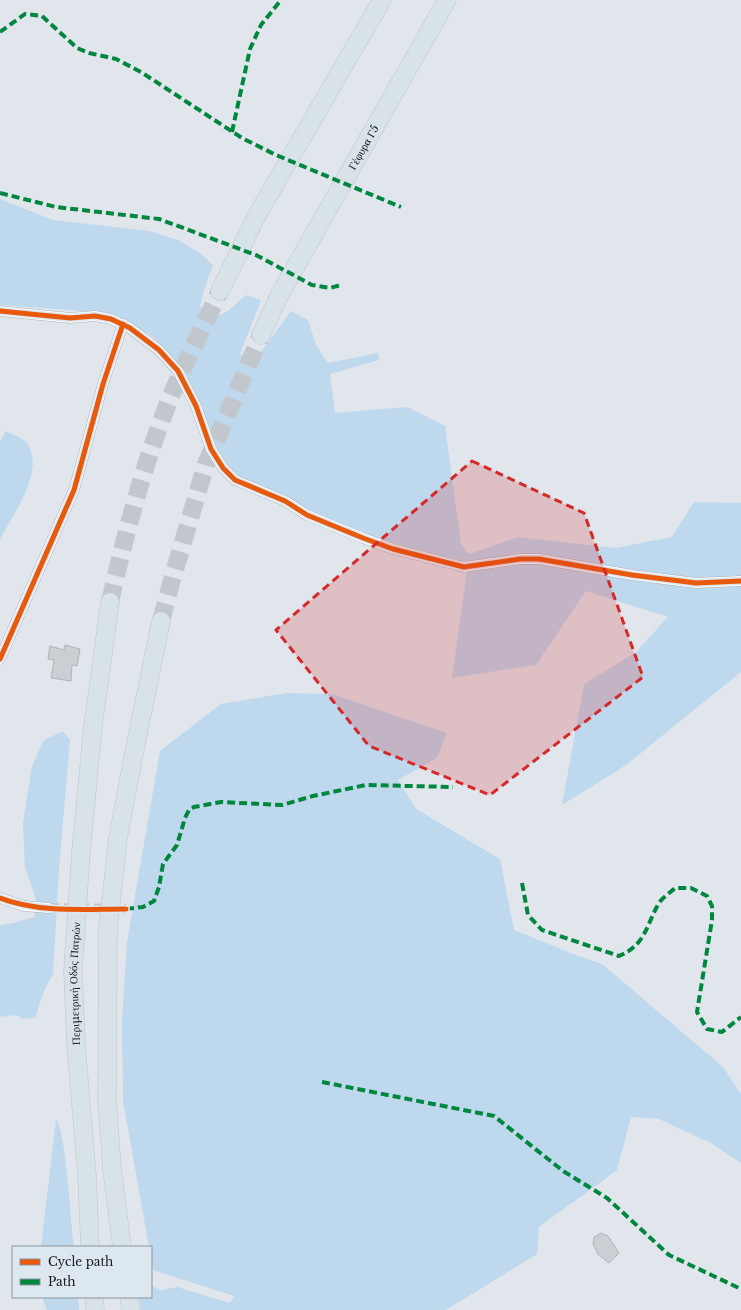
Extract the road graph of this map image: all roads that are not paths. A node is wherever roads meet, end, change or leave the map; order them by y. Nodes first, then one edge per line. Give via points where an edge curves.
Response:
1 (382, 0) edge
2 (447, 0) edge
3 (220, 291) tunnel mouth
4 (0, 312) edge
5 (123, 324) junction
6 (261, 335) tunnel mouth
7 (741, 581) edge
8 (110, 602) tunnel mouth
9 (161, 621) tunnel mouth
10 (0, 659) edge
11 (0, 898) edge
12 (49, 908) tunnel mouth
13 (90, 1246) edge
14 (122, 1246) edge
15 (94, 1298) edge
16 (129, 1298) edge
17 (95, 1310) edge
18 (131, 1310) edge

1 - 3 highway via 256,217
2 - 6 highway, Γέφυρα Γ5 via 280,294
4 - 5 street via 70,318 95,316
5 - 7 street via 155,346 175,367 191,394 211,449 231,476 242,484 285,500 307,515 334,527 393,549 455,566 474,567 538,559 696,583
5 - 10 street via 103,384 74,490
8 - 13 highway, Περιμετρική Οδός Πατρών via 93,726 73,970
9 - 14 highway via 118,838 108,929 107,1099 112,1169
11 - 12 street via 24,906
15 - 17 highway
16 - 18 highway

